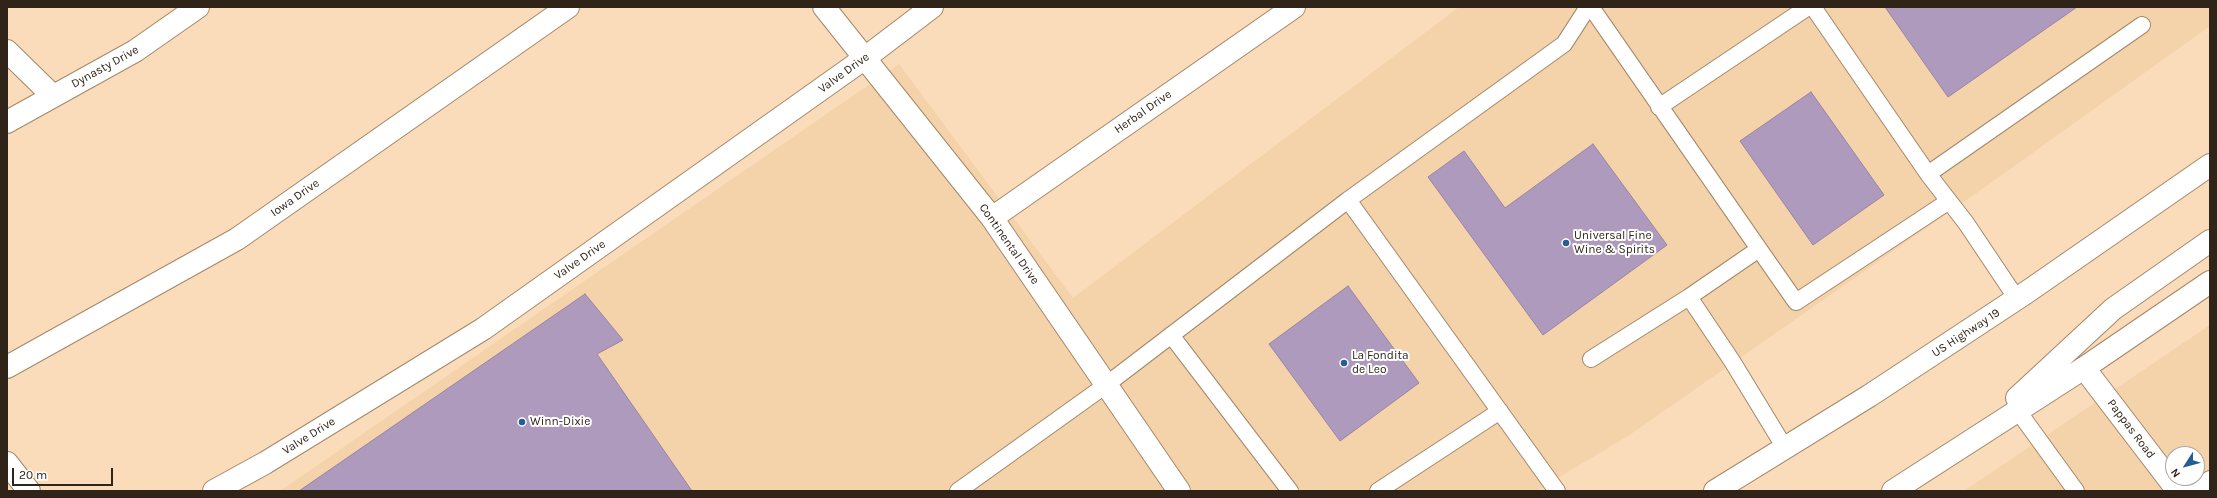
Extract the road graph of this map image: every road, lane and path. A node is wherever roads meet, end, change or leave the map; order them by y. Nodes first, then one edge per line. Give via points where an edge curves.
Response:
1 (198, 7) edge
2 (568, 7) edge
3 (824, 7) edge
4 (932, 7) edge
5 (1294, 7) edge
6 (1588, 7) edge
7 (1591, 7) edge
8 (1808, 7) edge
9 (1813, 7) edge
10 (2142, 25) dead end
11 (7, 51) edge
12 (865, 58) junction
13 (53, 96) junction
14 (1659, 107) junction
15 (7, 122) edge
16 (2210, 165) edge
17 (1928, 174) junction
18 (1348, 200) junction
19 (1949, 202) junction
20 (992, 218) junction
21 (2210, 241) edge
22 (1759, 249) junction
23 (2210, 282) edge
24 (1689, 297) junction
25 (2016, 299) junction
26 (1171, 335) junction
27 (1591, 359) dead end
28 (7, 367) edge
29 (2084, 368) junction
30 (1106, 385) junction
31 (1500, 411) junction
32 (2018, 411) junction
33 (1976, 438) junction
34 (1785, 448) junction
35 (7, 463) edge
36 (2210, 479) edge
37 (29, 491) edge
38 (214, 491) edge
39 (958, 491) edge
40 (1179, 491) edge
41 (1290, 491) edge
42 (1378, 491) edge
43 (1557, 491) edge
44 (1715, 491) edge
45 (1893, 491) edge
46 (2076, 491) edge
47 (2178, 491) edge
48 (2194, 491) edge

1 - 13 main road, Dynasty Drive via 135,51
2 - 28 main road, Iowa Drive via 237,239
3 - 12 main road, Continental Drive
4 - 12 main road, Valve Drive
5 - 20 main road, Herbal Drive
6 - 18 lane via 1564,44
7 - 14 lane
8 - 14 lane
9 - 17 lane
10 - 17 lane
11 - 13 main road
12 - 20 main road, Continental Drive
12 - 38 main road, Valve Drive via 483,329 265,463
13 - 15 main road, Dynasty Drive
14 - 22 lane
16 - 25 main road, US Highway 19
17 - 19 lane
18 - 26 lane
18 - 31 lane
19 - 22 lane via 1796,302
19 - 25 lane via 1966,223
20 - 30 main road, Continental Drive
21 - 33 main road via 2113,309
22 - 24 lane
23 - 29 main road
24 - 27 lane
24 - 34 lane
25 - 34 main road, US Highway 19 via 1870,396
26 - 30 lane
26 - 41 lane
29 - 32 main road
29 - 47 main road, Pappas Road
30 - 39 lane
30 - 40 main road, Continental Drive
31 - 42 lane
31 - 43 lane
32 - 33 main road
32 - 46 lane
33 - 45 main road
34 - 44 main road, US Highway 19
35 - 37 main road
36 - 48 lane

